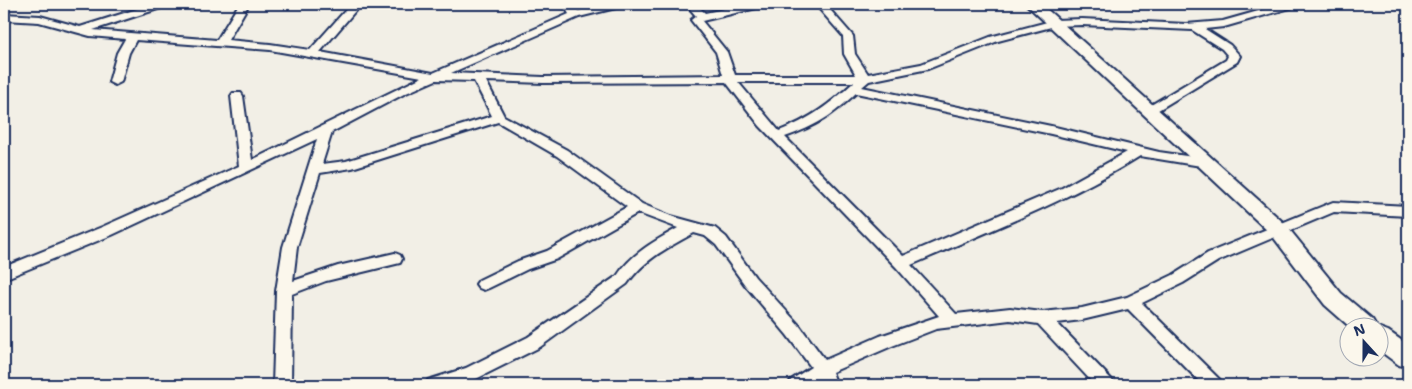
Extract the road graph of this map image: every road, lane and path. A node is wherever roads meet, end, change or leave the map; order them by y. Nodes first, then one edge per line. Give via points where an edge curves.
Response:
1 (163, 4) edge
2 (244, 4) edge
3 (356, 4) edge
4 (620, 4) edge
5 (691, 4) edge
6 (761, 4) edge
7 (820, 4) edge
8 (1033, 4) edge
9 (1293, 4) edge
10 (574, 8) edge
11 (4, 17) edge
12 (703, 17) junction
13 (1055, 23) junction
14 (1194, 26) junction
15 (79, 31) junction
16 (132, 37) junction
17 (220, 44) junction
18 (313, 53) junction
19 (433, 76) junction
20 (478, 78) junction
21 (730, 78) junction
22 (865, 78) junction
23 (115, 82) dead end
24 (852, 89) junction
25 (237, 96) dead end
26 (1150, 111) junction
27 (499, 118) junction
28 (326, 130) junction
29 (777, 136) junction
30 (1138, 151) junction
31 (1207, 163) junction
32 (246, 168) junction
33 (314, 169) junction
34 (637, 207) junction
35 (1408, 211) edge
36 (692, 227) junction
37 (1278, 229) junction
38 (395, 259) dead end
39 (900, 264) junction
40 (4, 273) edge
41 (484, 284) dead end
42 (284, 290) junction
43 (1131, 302) junction
44 (1353, 316) edge
45 (1042, 318) junction
46 (952, 320) junction
47 (1390, 345) edge
48 (1408, 358) edge
49 (822, 370) junction
50 (282, 385) edge
51 (434, 385) edge
52 (797, 385) edge
53 (828, 385) edge
54 (1106, 385) edge
55 (1214, 385) edge

1 - 15 street
2 - 17 street
3 - 18 street
4 - 10 street
5 - 12 street
6 - 12 street
7 - 22 street via 848,36 850,60
8 - 13 street
9 - 14 street via 1224,24
10 - 19 street
11 - 15 street via 40,19
12 - 21 street via 696,20 721,52
13 - 14 street
13 - 22 street via 994,39 924,67
13 - 26 street
14 - 26 street via 1226,47 1234,56 1231,62
15 - 16 street
16 - 17 street
16 - 23 street via 122,53
17 - 18 street
18 - 19 street
19 - 20 street
19 - 28 street
20 - 21 street
20 - 27 street
21 - 22 street
21 - 29 street
22 - 24 street
24 - 29 street via 832,109 807,125
24 - 30 street
25 - 32 street
26 - 31 street
27 - 33 street via 347,166
27 - 34 street via 562,152
28 - 32 street
28 - 33 street
29 - 39 street
30 - 31 street
30 - 39 street via 1067,191
31 - 37 street
32 - 40 street
33 - 42 street via 290,247
34 - 36 street
34 - 41 street via 552,255
35 - 37 street via 1333,207
36 - 49 street via 710,232 722,241
36 - 51 street via 637,260 622,280 534,342 470,374
37 - 43 street via 1213,256 1178,279
37 - 44 street via 1333,299
38 - 42 street via 350,268
39 - 46 street
42 - 50 street
43 - 45 street via 1082,314
43 - 55 street
45 - 46 street via 1010,314
45 - 54 street
46 - 49 street via 886,341
47 - 48 street
49 - 52 street
49 - 53 street

